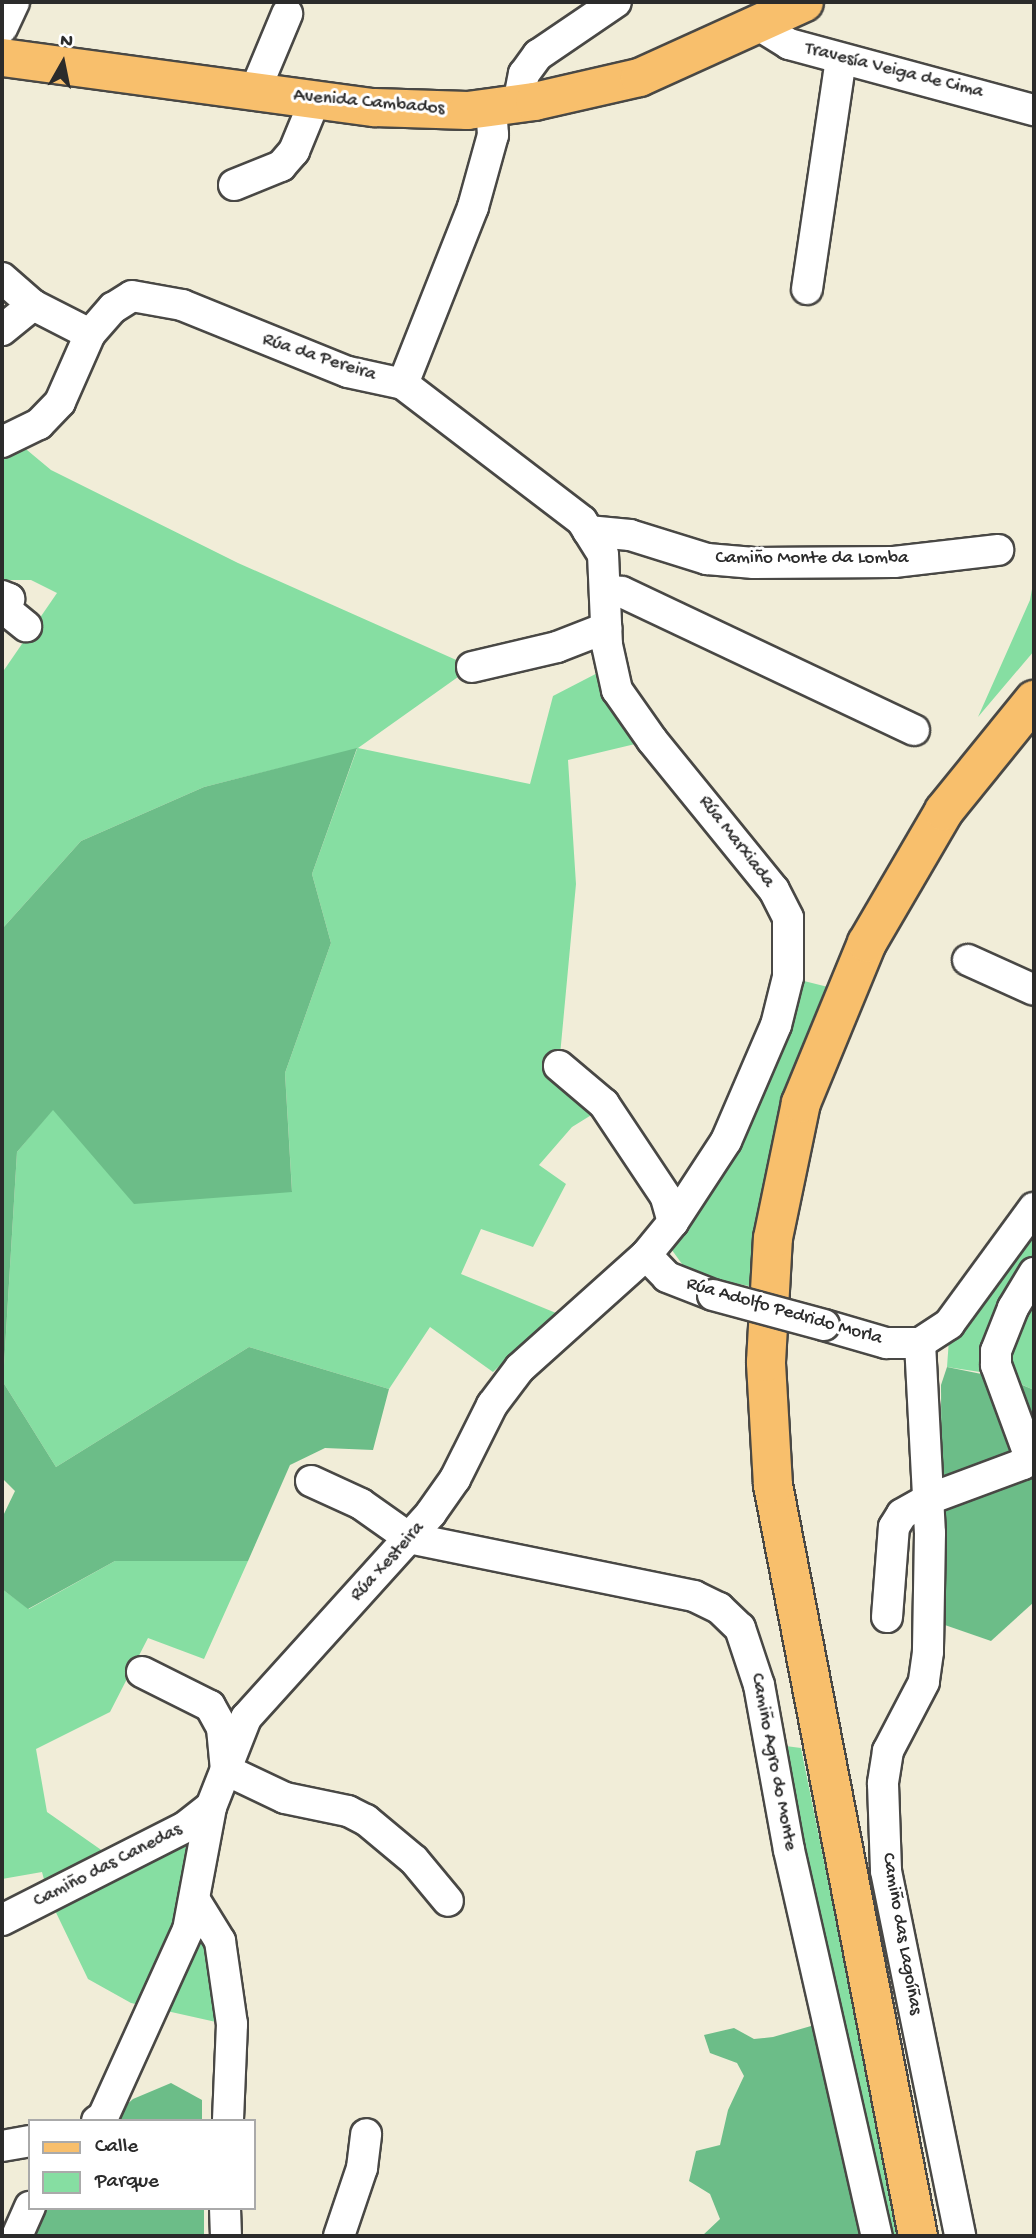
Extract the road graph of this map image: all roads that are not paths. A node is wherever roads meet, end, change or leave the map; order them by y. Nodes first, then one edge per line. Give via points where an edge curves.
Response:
1 (15, 2) edge
2 (616, 2) edge
3 (804, 2) edge
4 (287, 14) dead end
5 (757, 24) junction
6 (2, 28) edge
7 (2, 57) edge
8 (841, 59) junction
9 (254, 93) junction
10 (315, 100) junction
11 (505, 105) junction
12 (1034, 110) edge
13 (234, 185) dead end
14 (2, 278) edge
15 (807, 289) dead end
16 (33, 305) junction
17 (2, 330) edge
18 (90, 334) junction
19 (403, 384) junction
20 (2, 442) edge
21 (588, 531) junction
22 (998, 550) dead end
23 (605, 590) junction
24 (2, 596) edge
25 (26, 626) dead end
26 (606, 628) junction
27 (472, 667) dead end
28 (1034, 700) edge
29 (914, 730) dead end
30 (968, 960) dead end
31 (1034, 990) edge
32 (559, 1066) dead end
33 (1034, 1208) edge
34 (673, 1222) junction
35 (646, 1255) junction
36 (1034, 1273) edge
37 (920, 1343) junction
38 (312, 1481) dead end
39 (929, 1499) junction
40 (409, 1538) junction
41 (887, 1617) dead end
42 (142, 1672) dead end
43 (226, 1770) junction
44 (211, 1807) junction
45 (448, 1901) dead end
46 (196, 1902) junction
47 (2, 1920) edge
48 (101, 2119) edge
49 (228, 2119) edge
50 (366, 2134) dead end
51 (28, 2141) edge
52 (2, 2146) edge
53 (29, 2210) edge
54 (225, 2210) edge
55 (17, 2236) edge
56 (226, 2236) edge
57 (339, 2236) edge
58 (877, 2236) edge
59 (918, 2236) edge
60 (960, 2236) edge

1 - 6 street
2 - 11 street, Rúa da Pereira via 538,54
3 - 5 main road, Avenida Cambados
4 - 9 street
5 - 8 street, Travesía Veiga de Cima via 789,44
5 - 11 main road, Avenida Cambados via 639,77
7 - 9 main road, Avenida Cambados
8 - 12 street, Travesía Veiga de Cima
8 - 15 street
9 - 10 main road, Avenida Cambados
10 - 11 main road, Avenida Cambados via 374,107
10 - 13 street via 294,151 281,166
11 - 19 street, Rúa da Pereira via 473,207
14 - 16 street
16 - 17 street
16 - 18 street
18 - 19 street, Rúa da Pereira via 113,308 132,296 182,305 348,372
18 - 20 street, Rúa da Pereira via 60,402 39,424
19 - 21 street, Rúa Marxiada
21 - 22 street, Camiño Monte da Lomba via 630,535 707,559 754,562 894,562
21 - 23 street, Rúa Marxiada via 603,554
23 - 26 street, Rúa Marxiada
23 - 29 street via 622,592
24 - 25 street via 9,599 6,610
26 - 27 street via 557,647
26 - 34 street, Rúa Marxiada via 617,690 652,740 775,890 788,918 788,977 776,1025 726,1142
28 - 59 highway via 944,811 867,943 802,1102 774,1238 766,1362 773,1485
30 - 31 street
32 - 34 street via 604,1104 666,1197
33 - 37 street via 949,1324
34 - 35 street, Rúa Xesteira
35 - 37 street, Rúa Adolfo Pedrido Morla, bridge via 667,1277 713,1295 886,1343
35 - 40 street, Rúa Xesteira via 520,1368 492,1405 455,1479
36 - 39 street via 1013,1308 996,1351 996,1365 1028,1452 1023,1464
37 - 39 street, Camiño das Lagoíñas
38 - 40 street via 361,1504
39 - 41 street via 902,1514 894,1527
39 - 60 street, Camiño das Lagoíñas via 928,1652 924,1682 888,1751 883,1784 886,1871
40 - 43 street, Rúa Xesteira via 246,1718
40 - 58 street, Camiño Agro do Monte via 694,1596 719,1608 740,1628 759,1685 789,1850
42 - 43 street via 210,1706 222,1728
43 - 44 street, Rúa Xesteira
43 - 45 street via 285,1798 348,1811 366,1820 407,1853
44 - 46 street, Rúa Xesteira
44 - 47 street, Camiño das Canedas via 185,1827
46 - 48 street, Rúa Xesteira via 160,1996
46 - 49 street via 220,1941 232,2024
50 - 57 street via 362,2168
51 - 52 street
53 - 55 street
54 - 56 street

